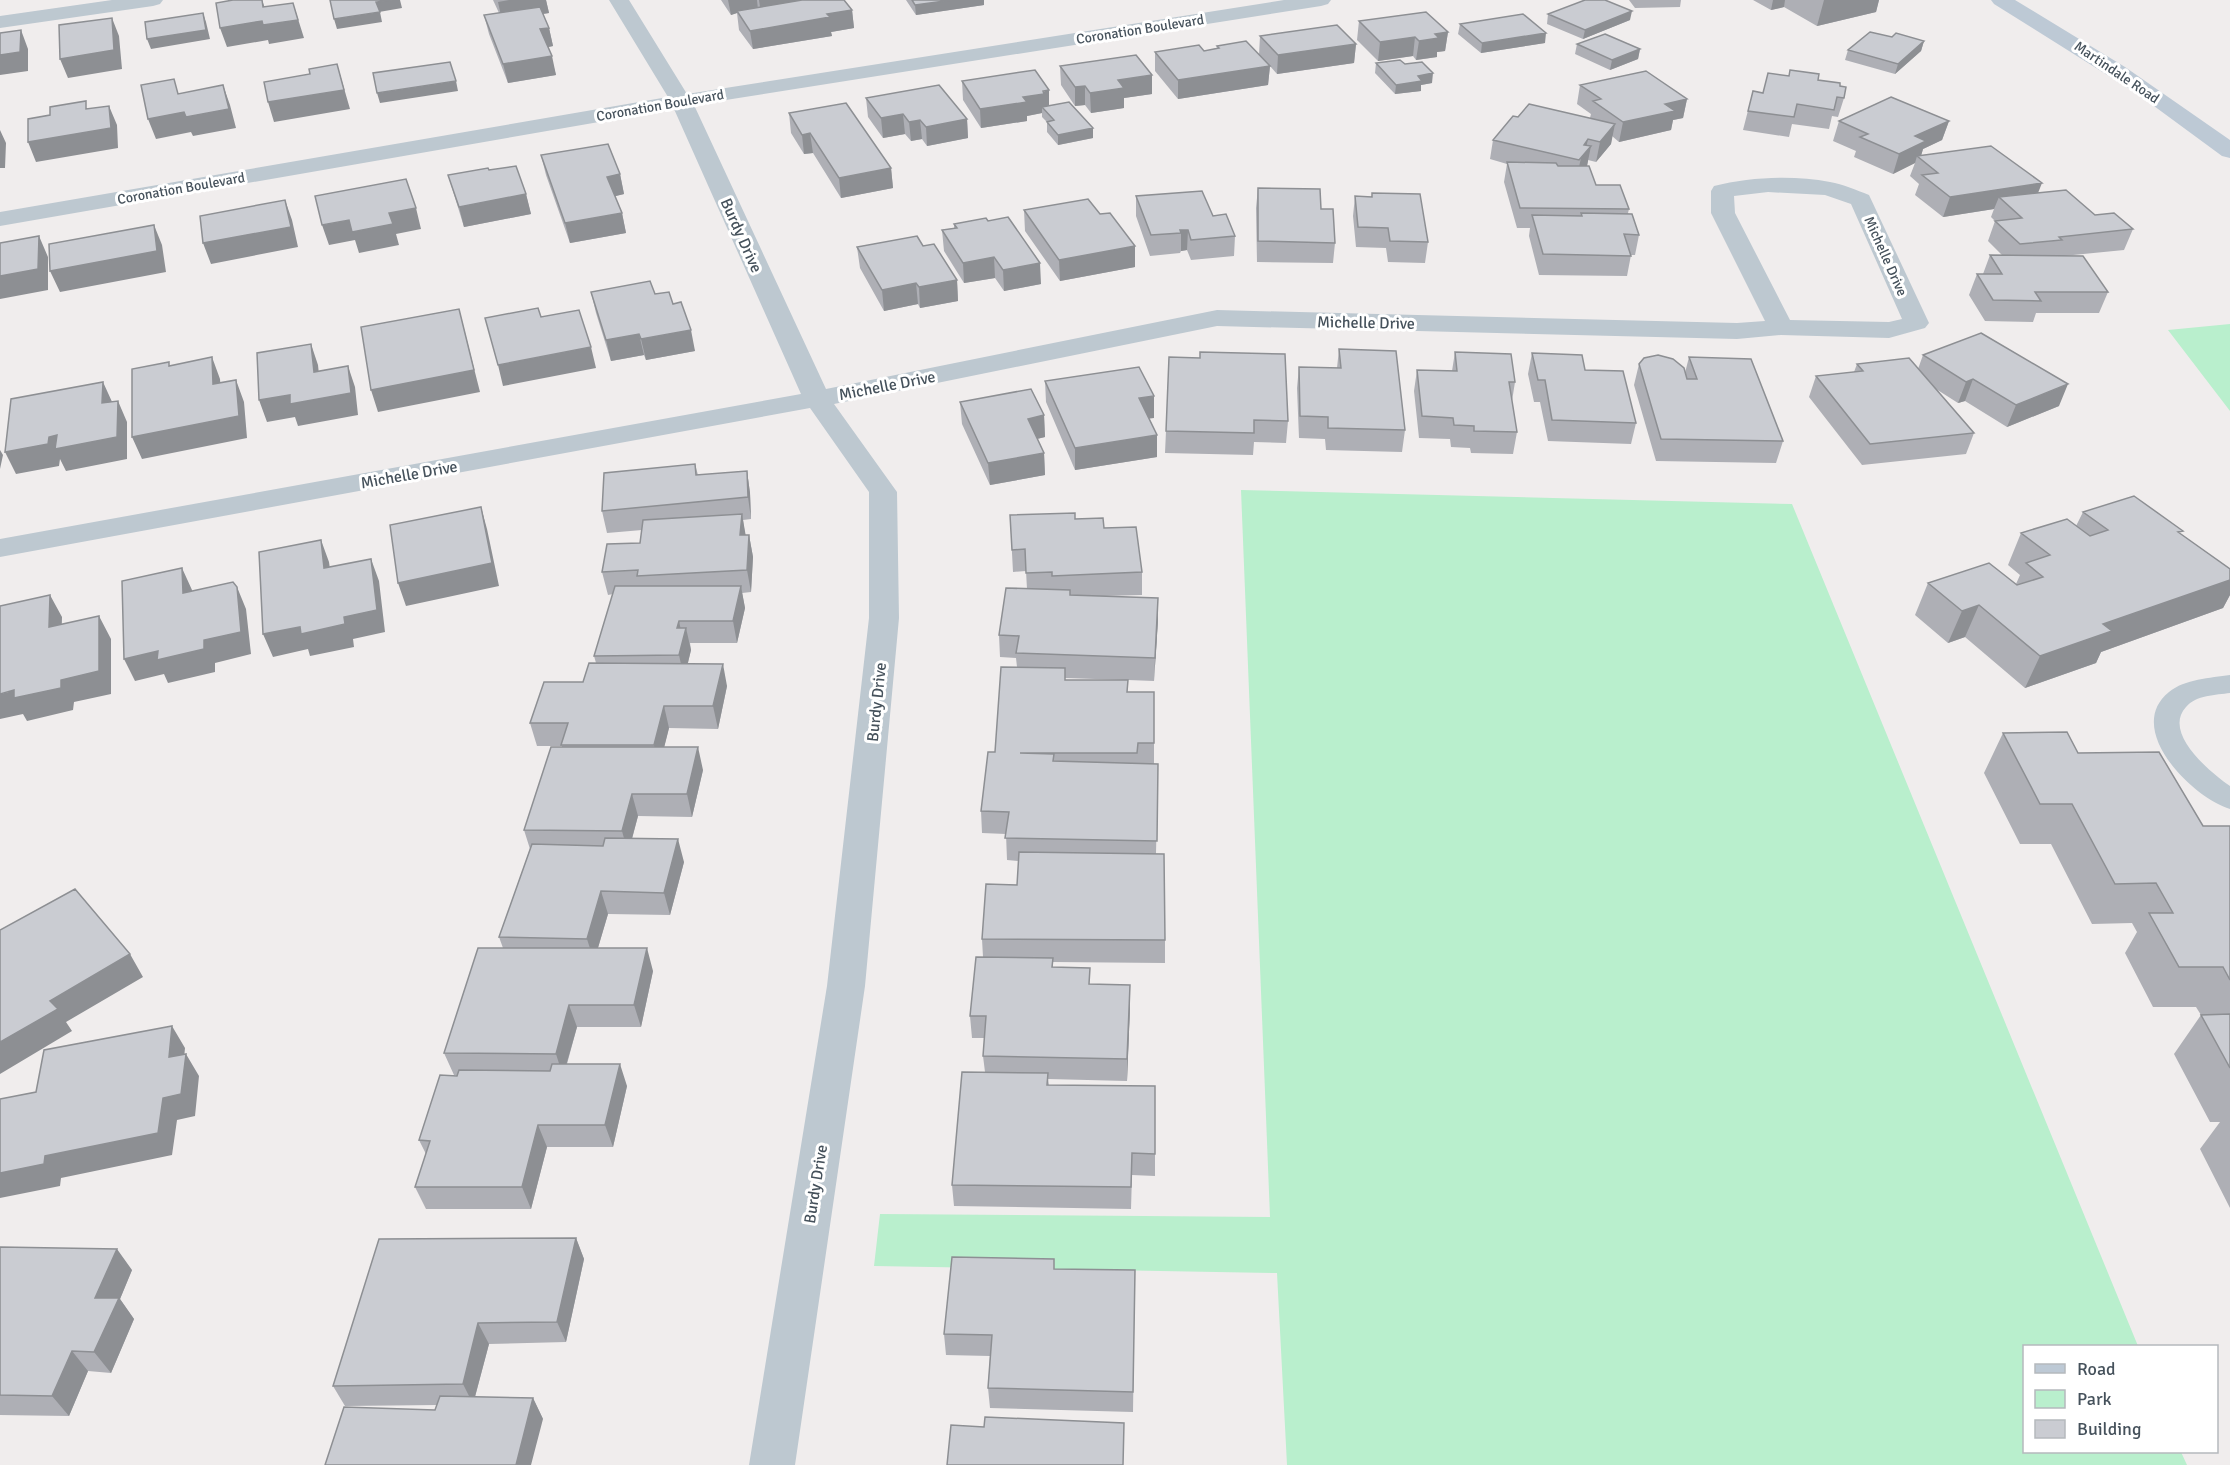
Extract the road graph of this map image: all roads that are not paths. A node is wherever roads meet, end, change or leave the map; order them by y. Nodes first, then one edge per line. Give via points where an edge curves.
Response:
1 (153, 0) edge
2 (619, 0) edge
3 (1321, 0) edge
4 (2001, 0) edge
5 (0, 22) edge
6 (681, 101) junction
7 (2230, 151) edge
8 (0, 219) edge
9 (1781, 327) junction
10 (817, 399) junction
11 (0, 548) edge
12 (2230, 684) edge
13 (2230, 799) edge
14 (772, 1465) edge

1 - 5 street
2 - 6 street, Burdy Drive
3 - 6 street, Coronation Boulevard
4 - 7 main road, Martindale Road via 2077,45
6 - 8 street, Coronation Boulevard
6 - 10 street, Burdy Drive
9 - 9 street, Michelle Drive via 1888,330 1916,323 1861,200 1828,188 1768,185 1722,191 1723,213
9 - 10 street, Michelle Drive via 1737,331 1217,318
10 - 11 street, Michelle Drive
10 - 14 street, Burdy Drive via 883,492 884,618 846,986
12 - 13 lane via 2207,685 2183,693 2168,709 2165,729 2174,753 2196,777

